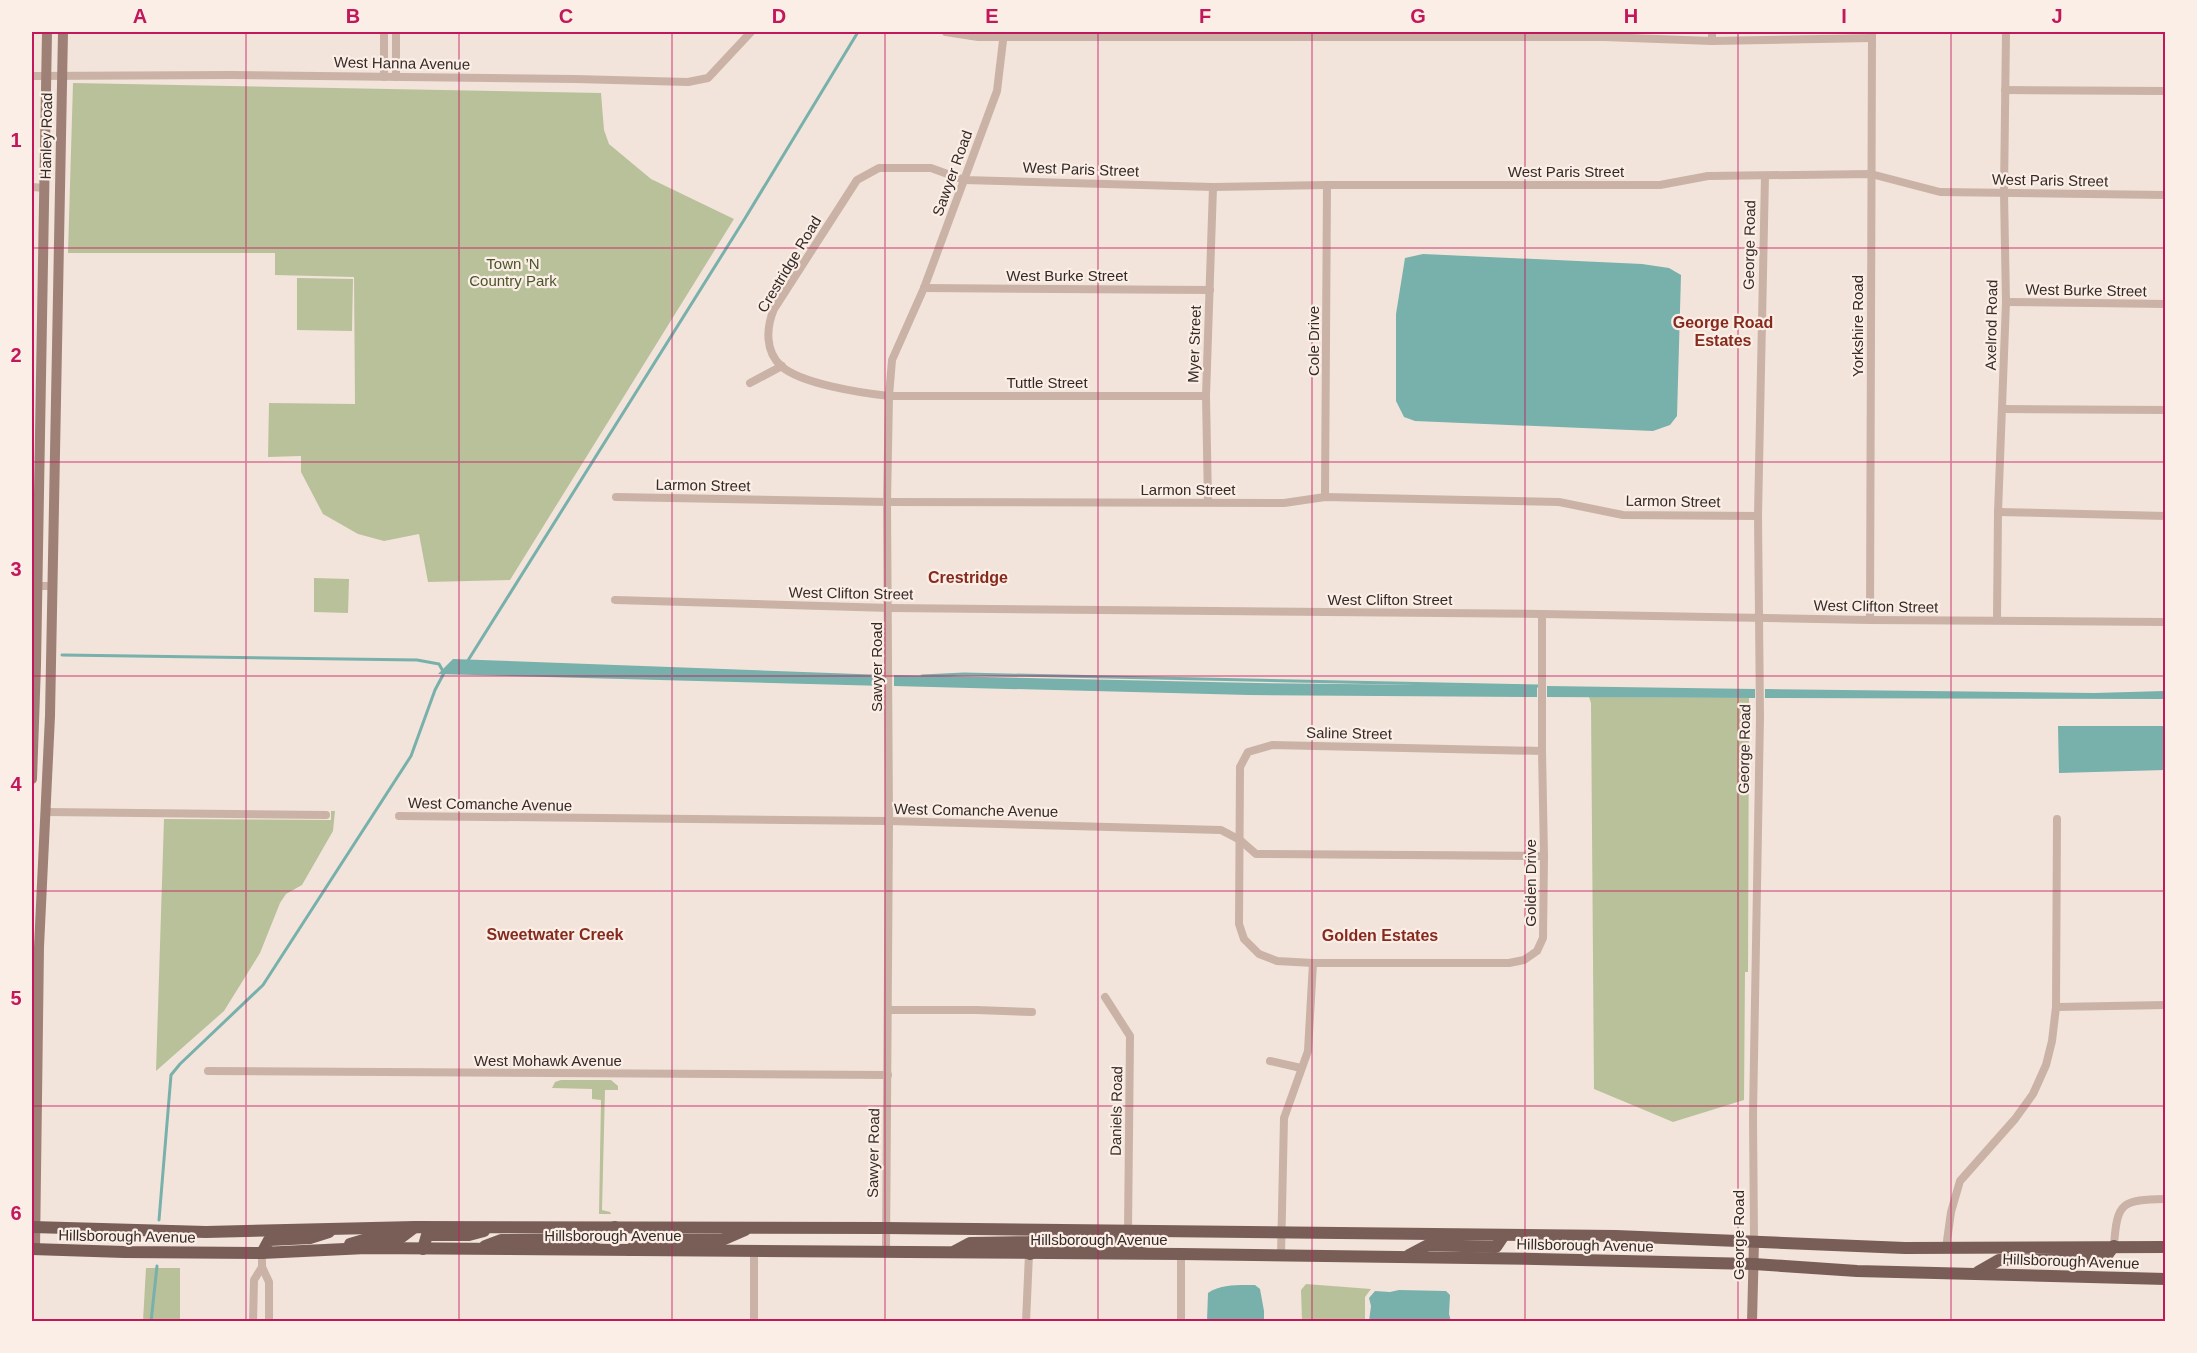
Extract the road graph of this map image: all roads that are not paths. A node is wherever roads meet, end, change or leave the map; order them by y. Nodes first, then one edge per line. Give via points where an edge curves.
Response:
1 (47, 32) edge
2 (63, 32) edge
3 (384, 32) edge
4 (396, 32) edge
5 (751, 32) edge
6 (946, 32) edge
7 (1712, 32) edge
8 (2006, 32) edge
9 (1003, 34) edge
10 (1604, 34) edge
11 (1171, 35) edge
12 (1387, 35) edge
13 (1872, 35) edge
14 (1712, 41) junction
15 (32, 76) edge
16 (46, 76) junction
17 (62, 76) junction
18 (384, 76) junction
19 (396, 77) junction
20 (2005, 90) junction
21 (2166, 92) edge
22 (1871, 174) junction
23 (1765, 176) junction
24 (964, 180) junction
25 (1327, 185) junction
26 (32, 187) edge
27 (1213, 187) junction
28 (45, 188) junction
29 (2004, 193) junction
30 (2166, 195) edge
31 (924, 288) junction
32 (1210, 290) junction
33 (58, 295) junction
34 (2006, 302) junction
35 (2166, 304) edge
36 (42, 314) junction
37 (42, 343) junction
38 (782, 366) junction
39 (750, 382) dead end
40 (56, 395) junction
41 (889, 396) junction
42 (1206, 396) junction
43 (2003, 409) junction
44 (2166, 410) edge
45 (54, 444) junction
46 (39, 470) junction
47 (616, 497) dead end
48 (1325, 497) junction
49 (888, 502) junction
50 (1208, 502) junction
51 (1998, 512) junction
52 (1758, 516) junction
53 (2166, 516) edge
54 (34, 586) edge
55 (53, 586) junction
56 (615, 600) dead end
57 (890, 608) junction
58 (1542, 614) junction
59 (1759, 617) junction
60 (1997, 619) junction
61 (1870, 620) junction
62 (2166, 622) edge
63 (36, 680) junction
64 (51, 680) junction
65 (1542, 751) junction
66 (32, 762) edge
67 (48, 762) junction
68 (32, 779) edge
69 (46, 812) junction
70 (326, 814) dead end
71 (399, 816) dead end
72 (2057, 819) dead end
73 (889, 821) junction
74 (1240, 840) junction
75 (1544, 856) junction
76 (1313, 963) junction
77 (1105, 998) dead end
78 (2166, 1005) edge
79 (2056, 1007) junction
80 (888, 1010) junction
81 (1032, 1012) dead end
82 (35, 1014) edge
83 (34, 1060) edge
84 (1270, 1060) dead end
85 (1301, 1068) junction
86 (208, 1071) dead end
87 (888, 1075) junction
88 (2166, 1199) edge
89 (33, 1227) edge
90 (344, 1227) junction
91 (415, 1227) junction
92 (499, 1227) junction
93 (615, 1227) junction
94 (752, 1227) junction
95 (886, 1228) junction
96 (1050, 1230) junction
97 (1128, 1232) junction
98 (1164, 1232) junction
99 (1281, 1234) junction
100 (1504, 1235) junction
101 (1754, 1241) junction
102 (2114, 1246) junction
103 (2166, 1247) edge
104 (1946, 1248) junction
105 (33, 1249) edge
106 (423, 1249) junction
107 (478, 1249) junction
108 (326, 1250) junction
109 (629, 1250) junction
110 (754, 1251) junction
111 (886, 1251) junction
112 (262, 1252) junction
113 (951, 1252) junction
114 (1029, 1254) junction
115 (1181, 1254) junction
116 (1281, 1256) junction
117 (1405, 1257) junction
118 (1754, 1264) junction
119 (262, 1267) junction
120 (1978, 1272) junction
121 (2166, 1279) edge
122 (253, 1322) edge
123 (269, 1322) edge
124 (754, 1322) edge
125 (1026, 1322) edge
126 (1181, 1322) edge
127 (1752, 1322) edge

1 - 16 main road, Hanley Road
2 - 17 main road, Hanley Road
3 - 18 street
4 - 19 street
5 - 19 street, West Hanna Avenue via 708,78 688,82
6 - 9 street via 978,37
7 - 14 street
8 - 20 street, Axelrod Road
9 - 11 street
9 - 24 street, Sawyer Road via 997,91
10 - 12 street
10 - 14 street
11 - 12 street
13 - 14 street
13 - 22 street, Yorkshire Road
15 - 16 street, West Hanna Avenue
16 - 17 street, West Hanna Avenue
16 - 28 main road, Hanley Road
17 - 18 street, West Hanna Avenue
17 - 33 main road, Hanley Road
18 - 19 street, West Hanna Avenue
20 - 21 street
20 - 29 street, Axelrod Road
22 - 23 street, West Paris Street
22 - 29 street, West Paris Street via 1940,192
22 - 61 street, Yorkshire Road
23 - 25 street, West Paris Street via 1708,176 1660,185
23 - 52 street, George Road
24 - 27 street, West Paris Street
24 - 31 street, Sawyer Road
24 - 38 street, Crestridge Road via 931,168 879,168 856,180 774,309 768,337 772,354
25 - 27 street, West Paris Street
25 - 48 street, Cole Drive
26 - 28 street
27 - 32 street, Myer Street
28 - 36 main road, Hanley Road
29 - 30 street, West Paris Street
29 - 34 street, Axelrod Road
31 - 32 street, West Burke Street
31 - 41 street, Sawyer Road via 892,360
32 - 42 street, Myer Street
33 - 36 main road
33 - 40 main road, Hanley Road
34 - 35 street, West Burke Street
34 - 43 street, Axelrod Road
36 - 37 main road, Hanley Road
37 - 40 main road via 47,382
37 - 46 main road, Hanley Road
38 - 39 street
38 - 41 street via 834,388
40 - 45 main road, Hanley Road
41 - 42 street, Tuttle Street
41 - 49 street, Sawyer Road
42 - 50 street, Myer Street
43 - 44 street
43 - 51 street, Axelrod Road
45 - 46 main road
45 - 55 main road, Hanley Road
46 - 54 main road, Hanley Road
47 - 49 street, Larmon Street
48 - 50 street, Larmon Street via 1284,503
48 - 52 street, Larmon Street via 1559,502 1623,515
49 - 50 street, Larmon Street
49 - 57 street, Sawyer Road
51 - 53 street
51 - 60 street, Axelrod Road
52 - 59 street, George Road
54 - 55 street
54 - 63 main road, Hanley Road
55 - 64 main road, Hanley Road
56 - 57 street, West Clifton Street
57 - 58 street, West Clifton Street
57 - 73 street, Sawyer Road
58 - 59 street, West Clifton Street
58 - 65 street, Golden Drive
59 - 61 street, West Clifton Street
59 - 101 street, George Road
60 - 61 street, West Clifton Street
60 - 62 street, West Clifton Street
63 - 64 main road
63 - 66 main road, Hanley Road
64 - 67 main road, Hanley Road
65 - 74 street, Saline Street via 1272,745 1248,752 1240,767
65 - 75 street, Golden Drive
66 - 67 street
66 - 68 main road, Hanley Road
67 - 69 main road, Hanley Road
69 - 70 street
69 - 82 main road, Hanley Road
71 - 73 street, West Comanche Avenue
72 - 79 street
73 - 74 street, West Comanche Avenue via 1221,830
73 - 80 street, Sawyer Road
74 - 75 street, West Comanche Avenue via 1256,854
74 - 76 street, Saline Street via 1239,924 1244,939 1259,954 1276,961
75 - 76 street, Golden Drive via 1543,938 1537,951 1524,960
76 - 85 street via 1308,1051
77 - 97 street, Daniels Road via 1130,1036
78 - 79 street
79 - 104 street via 2046,1065 2033,1094 1960,1181
80 - 81 street
80 - 87 street, Sawyer Road
82 - 83 main road, Hanley Road
83 - 89 main road, Hanley Road
84 - 85 street
85 - 99 street via 1284,1118
86 - 87 street, West Mohawk Avenue
87 - 95 street, Sawyer Road
88 - 102 street via 2128,1202 2121,1208 2115,1223
89 - 90 main road, Hillsborough Avenue via 206,1232
89 - 105 main road, Hanley Road
90 - 91 main road, Hillsborough Avenue
90 - 112 main road via 310,1238 269,1240
91 - 92 main road, Hillsborough Avenue
91 - 108 main road via 399,1239 368,1239
92 - 93 main road, Hillsborough Avenue
92 - 106 main road via 469,1235 428,1235
93 - 94 main road, Hillsborough Avenue
93 - 107 main road via 595,1239 501,1240
94 - 95 main road, Hillsborough Avenue
94 - 109 main road via 722,1240 645,1240
95 - 96 main road, Hillsborough Avenue
95 - 111 street, Sawyer Road
96 - 97 main road, Hillsborough Avenue
96 - 113 main road via 1030,1242 970,1243
97 - 98 main road, Hillsborough Avenue
98 - 99 main road, Hillsborough Avenue
98 - 114 main road via 1143,1242 1051,1242
99 - 100 main road, Hillsborough Avenue
99 - 116 street
100 - 101 main road, Hillsborough Avenue
100 - 117 main road via 1496,1246 1428,1245
101 - 104 main road, Hillsborough Avenue
101 - 118 main road, George Road
102 - 103 main road, Hillsborough Avenue
102 - 104 main road, Hillsborough Avenue
102 - 120 main road via 2105,1258 1999,1260
105 - 112 main road, Hillsborough Avenue
106 - 107 main road, Hillsborough Avenue
106 - 108 main road, Hillsborough Avenue
107 - 109 main road, Hillsborough Avenue
108 - 112 main road, Hillsborough Avenue
109 - 110 main road, Hillsborough Avenue
110 - 111 main road, Hillsborough Avenue
110 - 124 street
111 - 113 main road, Hillsborough Avenue
112 - 119 street
113 - 114 main road, Hillsborough Avenue
114 - 115 main road, Hillsborough Avenue
114 - 125 street
115 - 116 main road, Hillsborough Avenue
115 - 126 street
116 - 117 main road, Hillsborough Avenue
117 - 118 main road, Hillsborough Avenue
118 - 120 main road, Hillsborough Avenue
118 - 127 main road, George Road
119 - 122 street via 254,1280
119 - 123 street via 270,1282
120 - 121 main road, Hillsborough Avenue

